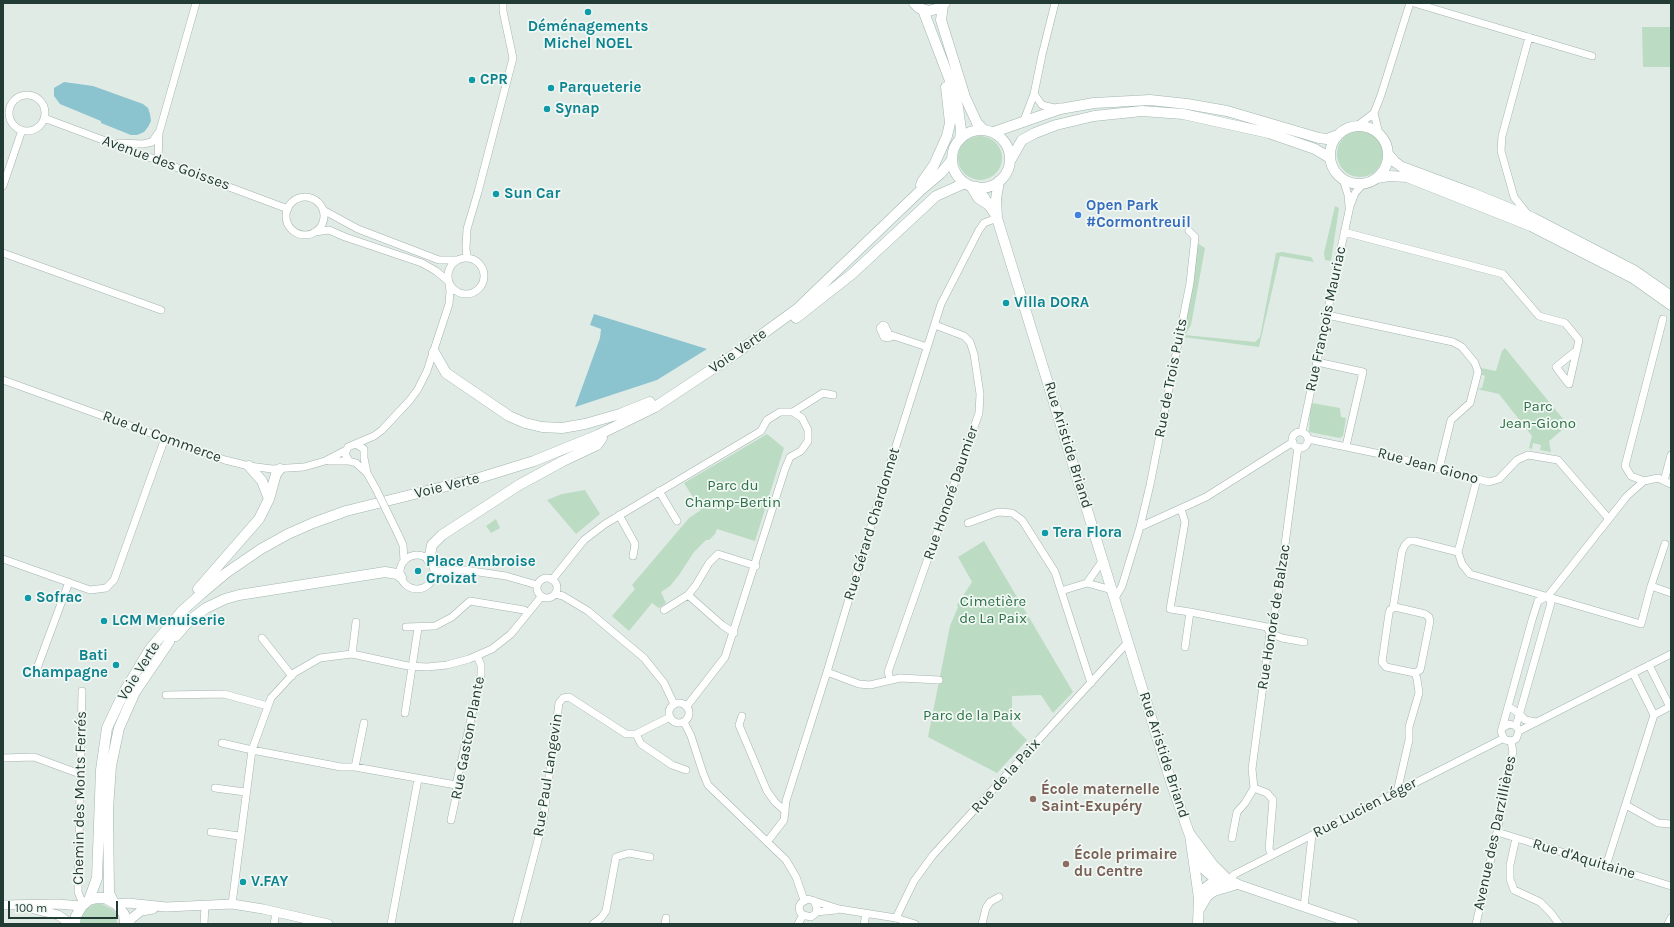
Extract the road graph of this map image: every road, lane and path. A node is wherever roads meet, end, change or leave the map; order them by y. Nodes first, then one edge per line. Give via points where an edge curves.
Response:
1 (196, 3) edge
2 (503, 3) edge
3 (914, 3) edge
4 (1055, 3) edge
5 (1410, 3) edge
6 (1414, 3) edge
7 (944, 4) edge
8 (923, 10) junction
9 (1529, 37) junction
10 (1592, 56) dead end
11 (949, 78) junction
12 (1034, 94) junction
13 (1094, 103) junction
14 (6, 112) edge
15 (1374, 113) junction
16 (44, 118) junction
17 (1023, 123) junction
18 (1358, 126) junction
19 (22, 130) junction
20 (989, 131) junction
21 (159, 133) junction
22 (1379, 134) junction
23 (1338, 135) junction
24 (960, 138) junction
25 (110, 143) junction
26 (1388, 154) junction
27 (1330, 158) junction
28 (158, 160) junction
29 (952, 160) junction
30 (1010, 161) junction
31 (1377, 178) junction
32 (1342, 179) junction
33 (999, 181) junction
34 (1363, 184) junction
35 (970, 185) junction
36 (3, 186) edge
37 (921, 190) junction
38 (1350, 206) junction
39 (288, 209) junction
40 (323, 210) junction
41 (997, 218) junction
42 (1533, 218) junction
43 (1189, 231) dead end
44 (315, 232) junction
45 (1344, 232) junction
46 (3, 253) edge
47 (467, 258) junction
48 (457, 260) junction
49 (449, 283) junction
50 (463, 294) junction
51 (1671, 296) edge
52 (449, 304) junction
53 (1671, 305) edge
54 (161, 310) dead end
55 (1327, 315) junction
56 (1663, 319) dead end
57 (935, 325) junction
58 (894, 336) dead end
59 (927, 347) junction
60 (1577, 350) dead end
61 (434, 352) junction
62 (1317, 362) junction
63 (3, 380) edge
64 (687, 387) junction
65 (833, 395) dead end
66 (793, 412) junction
67 (1302, 432) junction
68 (374, 436) junction
69 (165, 438) junction
70 (602, 438) junction
71 (1308, 439) junction
72 (356, 444) junction
73 (1296, 444) junction
74 (1346, 446) junction
75 (346, 450) junction
76 (364, 455) junction
77 (1671, 455) edge
78 (325, 461) junction
79 (352, 462) junction
80 (1670, 463) edge
81 (250, 466) junction
82 (280, 469) junction
83 (1439, 469) junction
84 (367, 474) junction
85 (1477, 479) junction
86 (1644, 481) junction
87 (1664, 481) junction
88 (1671, 484) edge
89 (659, 492) junction
90 (269, 499) junction
91 (1181, 509) junction
92 (619, 516) junction
93 (1609, 519) junction
94 (677, 521) dead end
95 (968, 523) dead end
96 (1140, 527) junction
97 (1665, 544) dead end
98 (404, 545) junction
99 (1458, 552) junction
100 (417, 555) junction
101 (633, 556) dead end
102 (3, 559) edge
103 (429, 560) junction
104 (1103, 560) junction
105 (404, 561) junction
106 (756, 566) junction
107 (434, 571) junction
108 (401, 577) junction
109 (552, 580) junction
110 (69, 582) junction
111 (1087, 583) junction
112 (537, 585) junction
113 (1651, 586) junction
114 (1062, 591) junction
115 (1671, 593) edge
116 (555, 594) junction
117 (1114, 594) junction
118 (688, 595) junction
119 (1548, 596) junction
120 (540, 597) junction
121 (1392, 608) junction
122 (664, 610) dead end
123 (182, 611) junction
124 (1190, 612) junction
125 (1534, 612) junction
126 (528, 613) junction
127 (1547, 618) junction
128 (356, 622) dead end
129 (406, 627) dead end
130 (418, 628) junction
131 (734, 633) junction
132 (1270, 633) junction
133 (262, 638) dead end
134 (169, 642) junction
135 (1128, 642) junction
136 (1304, 642) dead end
137 (1185, 647) dead end
138 (352, 654) junction
139 (1671, 654) edge
140 (476, 656) junction
141 (412, 666) junction
142 (1649, 666) junction
143 (36, 671) dead end
144 (827, 672) junction
145 (1415, 673) junction
146 (1633, 673) junction
147 (292, 676) junction
148 (890, 679) junction
149 (938, 680) dead end
150 (1091, 683) junction
151 (82, 691) dead end
152 (166, 695) dead end
153 (674, 704) junction
154 (268, 706) junction
155 (687, 706) junction
156 (1671, 706) edge
157 (1509, 708) junction
158 (405, 713) dead end
159 (1520, 714) junction
160 (1654, 715) junction
161 (742, 716) dead end
162 (670, 717) junction
163 (684, 722) junction
164 (1536, 722) junction
165 (364, 724) dead end
166 (1504, 727) junction
167 (1517, 729) junction
168 (636, 734) junction
169 (1507, 740) junction
170 (222, 743) dead end
171 (252, 750) junction
172 (3, 758) edge
173 (355, 767) junction
174 (686, 770) dead end
175 (80, 774) junction
176 (418, 779) junction
177 (456, 785) junction
178 (215, 788) dead end
179 (1254, 788) junction
180 (245, 792) junction
181 (1397, 792) junction
182 (1626, 806) junction
183 (785, 811) junction
184 (451, 820) dead end
185 (1671, 824) edge
186 (211, 832) dead end
187 (1497, 832) junction
188 (1312, 835) junction
189 (239, 836) junction
190 (1232, 838) dead end
191 (1516, 838) junction
192 (767, 842) junction
193 (1195, 847) junction
194 (1272, 855) junction
195 (650, 857) dead end
196 (1606, 866) junction
197 (1202, 874) junction
198 (1236, 883) junction
199 (1671, 886) edge
200 (1200, 895) junction
201 (999, 897) dead end
202 (804, 900) junction
203 (814, 901) junction
204 (114, 902) junction
205 (85, 903) junction
206 (232, 904) junction
207 (7, 905) edge
208 (205, 905) junction
209 (166, 907) junction
210 (1304, 907) junction
211 (839, 909) junction
212 (1199, 910) junction
213 (276, 912) junction
214 (816, 912) junction
215 (866, 914) junction
216 (803, 915) junction
217 (896, 918) junction
218 (1671, 918) edge
219 (71, 924) edge
220 (75, 924) edge
221 (126, 924) edge
222 (204, 924) edge
223 (274, 924) edge
224 (328, 924) edge
225 (391, 924) edge
226 (516, 924) edge
227 (593, 924) edge
228 (798, 924) edge
229 (864, 924) edge
230 (915, 924) edge
231 (982, 924) edge
232 (1198, 924) edge
233 (1354, 924) edge
234 (1476, 924) edge
235 (1559, 924) edge
236 (1668, 924) edge

1 - 21 street
2 - 47 street via 513,58 467,229
3 - 8 main road
4 - 12 street
5 - 15 street
6 - 9 street
7 - 8 main road via 934,10
7 - 20 main road via 941,20 965,98 977,123
8 - 11 main road
9 - 10 street
9 - 42 street via 1502,136 1501,151 1514,198
11 - 24 main road via 958,107 962,130
11 - 37 main road via 946,83 950,123 947,136 934,165 922,182
12 - 13 street via 1042,105 1054,108
12 - 17 street
13 - 17 main road via 1060,109
13 - 23 main road via 1150,100 1187,104 1227,111 1319,138 1327,139
14 - 16 street via 18,97 30,95 41,101 45,112
14 - 19 street via 10,121
15 - 18 street
15 - 22 street
16 - 19 street via 37,128
16 - 25 street, Avenue des Goisses
17 - 20 main road
18 - 22 main road
18 - 23 main road
19 - 36 street
20 - 24 main road via 975,130
20 - 30 main road via 1001,137 1006,144
21 - 25 street via 152,142 143,144
21 - 28 street
22 - 26 main road via 1384,140
23 - 27 main road via 1330,150
24 - 29 main road via 955,145
25 - 28 street, Avenue des Goisses
26 - 31 main road via 1385,167
26 - 42 main road via 1402,167
27 - 30 main road via 1315,148 1269,133 1183,114 1142,111 1094,116 1056,125 1022,140
27 - 32 main road via 1335,172
28 - 39 street, Avenue des Goisses
29 - 35 main road via 956,173
29 - 37 main road, Voie Verte
30 - 33 main road
31 - 34 main road
31 - 53 main road via 1407,177 1531,226 1633,278
32 - 34 main road
32 - 38 street
33 - 35 main road via 992,185
33 - 41 main road, Rue Aristide Briand via 996,199
34 - 38 street via 1355,193
35 - 41 main road, Rue Aristide Briand
35 - 70 main road, Voie Verte via 936,196 852,274 803,313 696,387 657,411
37 - 64 main road, Voie Verte via 797,309
38 - 45 street, Rue François Mauriac
39 - 40 street via 296,199 308,197 318,202
39 - 44 street via 287,219 291,228 305,235
40 - 44 street via 323,223
40 - 48 street via 358,229 405,248 439,260
41 - 57 street, Rue Gérard Chardonnet via 984,223 979,230 941,304
41 - 104 main road, Rue Aristide Briand
42 - 51 main road via 1635,271
43 - 96 street, Rue de Trois Puits via 1195,237 1190,283
44 - 49 street via 329,230 345,238 422,263
45 - 55 street, Rue François Mauriac
45 - 60 street via 1503,274 1540,316 1565,323 1579,340
46 - 54 street
47 - 48 street
47 - 50 street via 480,265 484,280 474,293
48 - 49 street via 450,267
49 - 50 street via 453,289
49 - 52 street
50 - 52 street
52 - 61 street
55 - 62 street, Rue François Mauriac
55 - 83 street via 1453,342 1462,347 1476,363 1478,372 1470,403 1451,420
56 - 86 street via 1624,466 1631,476
57 - 59 street, Rue Gérard Chardonnet
57 - 148 street, Rue Honoré Daumier via 964,336 970,342 980,394 979,413 888,672
58 - 59 street
59 - 144 street, Rue Gérard Chardonnet
61 - 64 main road via 446,373 509,416 542,427 562,428 585,424 620,414 676,389
61 - 68 street via 427,371 410,400 389,424
62 - 67 street, Rue François Mauriac
62 - 74 street via 1363,372
63 - 69 street, Rue du Commerce
64 - 123 main road, Voie Verte via 598,435 534,461 479,478 346,511 288,534 226,573
65 - 66 street via 822,393
66 - 89 street via 780,412 767,420 761,431
66 - 106 street via 802,418 808,430 808,441 801,451 790,457
67 - 71 street
67 - 73 street via 1293,437
68 - 72 street
68 - 76 street
69 - 81 street, Rue du Commerce via 233,463
69 - 110 street via 114,580 106,588 90,590
70 - 103 main road via 597,445 519,485 442,535 432,545
70 - 134 main road, Voie Verte via 522,469 328,521 297,534 266,550 211,591 171,634
71 - 73 street via 1305,445
71 - 74 street, Rue Jean Giono
72 - 75 street via 352,444
72 - 76 street via 362,446
73 - 91 street via 1206,498
73 - 132 street, Rue Honoré de Balzac via 1278,597
74 - 83 street, Rue Jean Giono
75 - 78 street, Rue du Commerce
75 - 79 street via 346,458
76 - 79 street via 360,462
76 - 84 street
77 - 80 street
78 - 79 street, Rue du Commerce
78 - 82 street, Rue du Commerce via 304,467
79 - 84 street
80 - 87 street
81 - 82 street, Rue du Commerce
81 - 90 main road via 262,481
82 - 90 main road via 276,474
83 - 85 street, Rue Jean Giono
84 - 98 street, bridge
85 - 93 street, Rue Jean Giono via 1489,482 1499,479 1517,460 1528,455 1558,460
85 - 99 street
86 - 87 street via 1658,478
86 - 93 street via 1627,496
87 - 88 street
89 - 92 street
89 - 94 street
90 - 123 main road via 259,519 195,592
91 - 96 street
91 - 124 street via 1185,522 1170,609
92 - 101 street via 635,544
92 - 109 street via 584,540
93 - 119 street
95 - 114 street via 998,512 1012,513 1022,520 1056,572
96 - 117 street via 1122,586
97 - 113 street
98 - 100 street
98 - 105 street
99 - 119 street via 1462,564 1470,574
99 - 121 street via 1415,541 1409,541 1404,545
100 - 103 street
100 - 105 street
102 - 110 street
103 - 107 street
104 - 111 street
104 - 117 main road, Rue Aristide Briand
105 - 108 street via 401,566
106 - 118 street via 718,554
106 - 131 street
107 - 108 street via 429,585 420,589 410,588
107 - 112 street via 465,570 506,576
108 - 134 main road via 385,572 239,595 206,608
109 - 112 street via 543,578
109 - 116 street via 557,588
110 - 143 street
111 - 114 street
111 - 117 street
112 - 120 street
113 - 115 street
113 - 119 street via 1641,624
114 - 150 street
116 - 120 street via 547,598
116 - 153 street via 588,611 644,658 664,683
117 - 135 main road, Rue Aristide Briand
118 - 122 street
118 - 131 street
119 - 125 street via 1538,601
119 - 127 street via 1551,603
120 - 126 street
121 - 145 street via 1389,613 1382,662 1386,667
121 - 145 street via 1429,617 1420,670
123 - 205 main road, Voie Verte via 150,649 124,692 108,728 101,770 97,878
124 - 132 street via 1267,628
124 - 137 street
125 - 127 street
125 - 157 street
126 - 130 street via 524,610 470,601 452,617 435,626
126 - 140 street via 511,634 492,649
127 - 159 street
128 - 138 street
129 - 130 street
130 - 141 street
131 - 155 street via 720,665
132 - 136 street
132 - 179 street, Rue Honoré de Balzac via 1252,769
133 - 147 street
134 - 204 main road, Voie Verte via 135,692 119,728 112,759 108,809 109,893
135 - 150 street, Rue de la Paix
135 - 193 main road, Rue Aristide Briand via 1171,782
138 - 141 street
138 - 147 street via 320,658
139 - 142 street, Rue Lucien Léger
140 - 141 street via 447,665
140 - 177 street, Rue Gaston Plante via 481,665 481,675
141 - 158 street
142 - 146 street, Rue Lucien Léger
142 - 156 street
144 - 148 street via 859,684 870,685
144 - 183 street, Rue Gérard Chardonnet via 786,799
145 - 181 street via 1419,693 1409,727 1409,740
146 - 160 street
146 - 164 street, Rue Lucien Léger
147 - 154 street via 271,698
148 - 149 street
150 - 217 street, Rue de la Paix via 933,855 914,881
151 - 175 street, Chemin des Monts Ferrés
152 - 154 street via 224,694
153 - 155 street
153 - 162 street via 670,709
154 - 171 street
155 - 163 street via 689,714
156 - 160 street
157 - 159 street
157 - 166 street
159 - 164 street via 1525,720
159 - 167 street
160 - 182 street
161 - 183 street via 739,725 767,791 774,802
162 - 163 street via 675,722
162 - 168 street
163 - 192 street via 692,736 708,785
164 - 167 street, Rue Lucien Léger
165 - 173 street
166 - 167 street, Rue Lucien Léger via 1511,724
166 - 169 street via 1502,732
167 - 169 street, Rue Lucien Léger via 1516,739
168 - 174 street via 641,744 672,765
168 - 226 street, Rue Paul Langevin via 626,734 569,697 563,698 559,703 543,821
169 - 181 street, Rue Lucien Léger
169 - 187 street, Avenue des Darzillières via 1513,752
170 - 171 street
171 - 173 street via 341,767
171 - 180 street
172 - 175 street via 34,757
173 - 176 street
175 - 205 street, Chemin des Monts Ferrés via 78,892
176 - 177 street
176 - 225 street
177 - 184 street, Rue Gaston Plante
178 - 180 street
179 - 190 street via 1246,804 1237,812
179 - 194 street via 1267,793 1274,800 1269,849
180 - 189 street
181 - 188 street, Rue Lucien Léger
182 - 185 street via 1658,823
182 - 196 street
183 - 192 street, Rue Gérard Chardonnet via 784,820
186 - 189 street
187 - 191 street, Rue d'Aquitaine
187 - 234 street, Avenue des Darzillières
188 - 194 street, Rue Lucien Léger
188 - 210 street
189 - 206 street
191 - 196 street, Rue d'Aquitaine
191 - 235 street via 1510,865 1510,879 1514,890 1540,902
192 - 202 street via 786,860 796,877
193 - 197 main road
193 - 198 main road
194 - 198 street, Rue Lucien Léger via 1235,874
195 - 227 street via 629,853 616,857 606,911
196 - 199 street, Rue d'Aquitaine
197 - 198 main road
197 - 200 main road
198 - 200 main road via 1215,881
198 - 210 street
198 - 212 main road via 1207,896
200 - 212 main road
201 - 231 street via 986,908
202 - 203 street
202 - 216 street via 799,907
203 - 211 street
203 - 214 street
204 - 205 main road via 101,898
204 - 209 street
204 - 221 main road, Voie Verte via 124,914
205 - 207 street
205 - 220 main road, Voie Verte via 76,916
206 - 208 street
206 - 213 street
207 - 219 street via 45,910
208 - 209 street
208 - 222 street
209 - 221 street via 141,912
210 - 233 street
211 - 214 street
211 - 215 street
212 - 232 main road
213 - 223 street
213 - 224 street
214 - 216 street via 810,917
215 - 217 street
215 - 229 street
216 - 228 street
217 - 230 street
218 - 236 street

